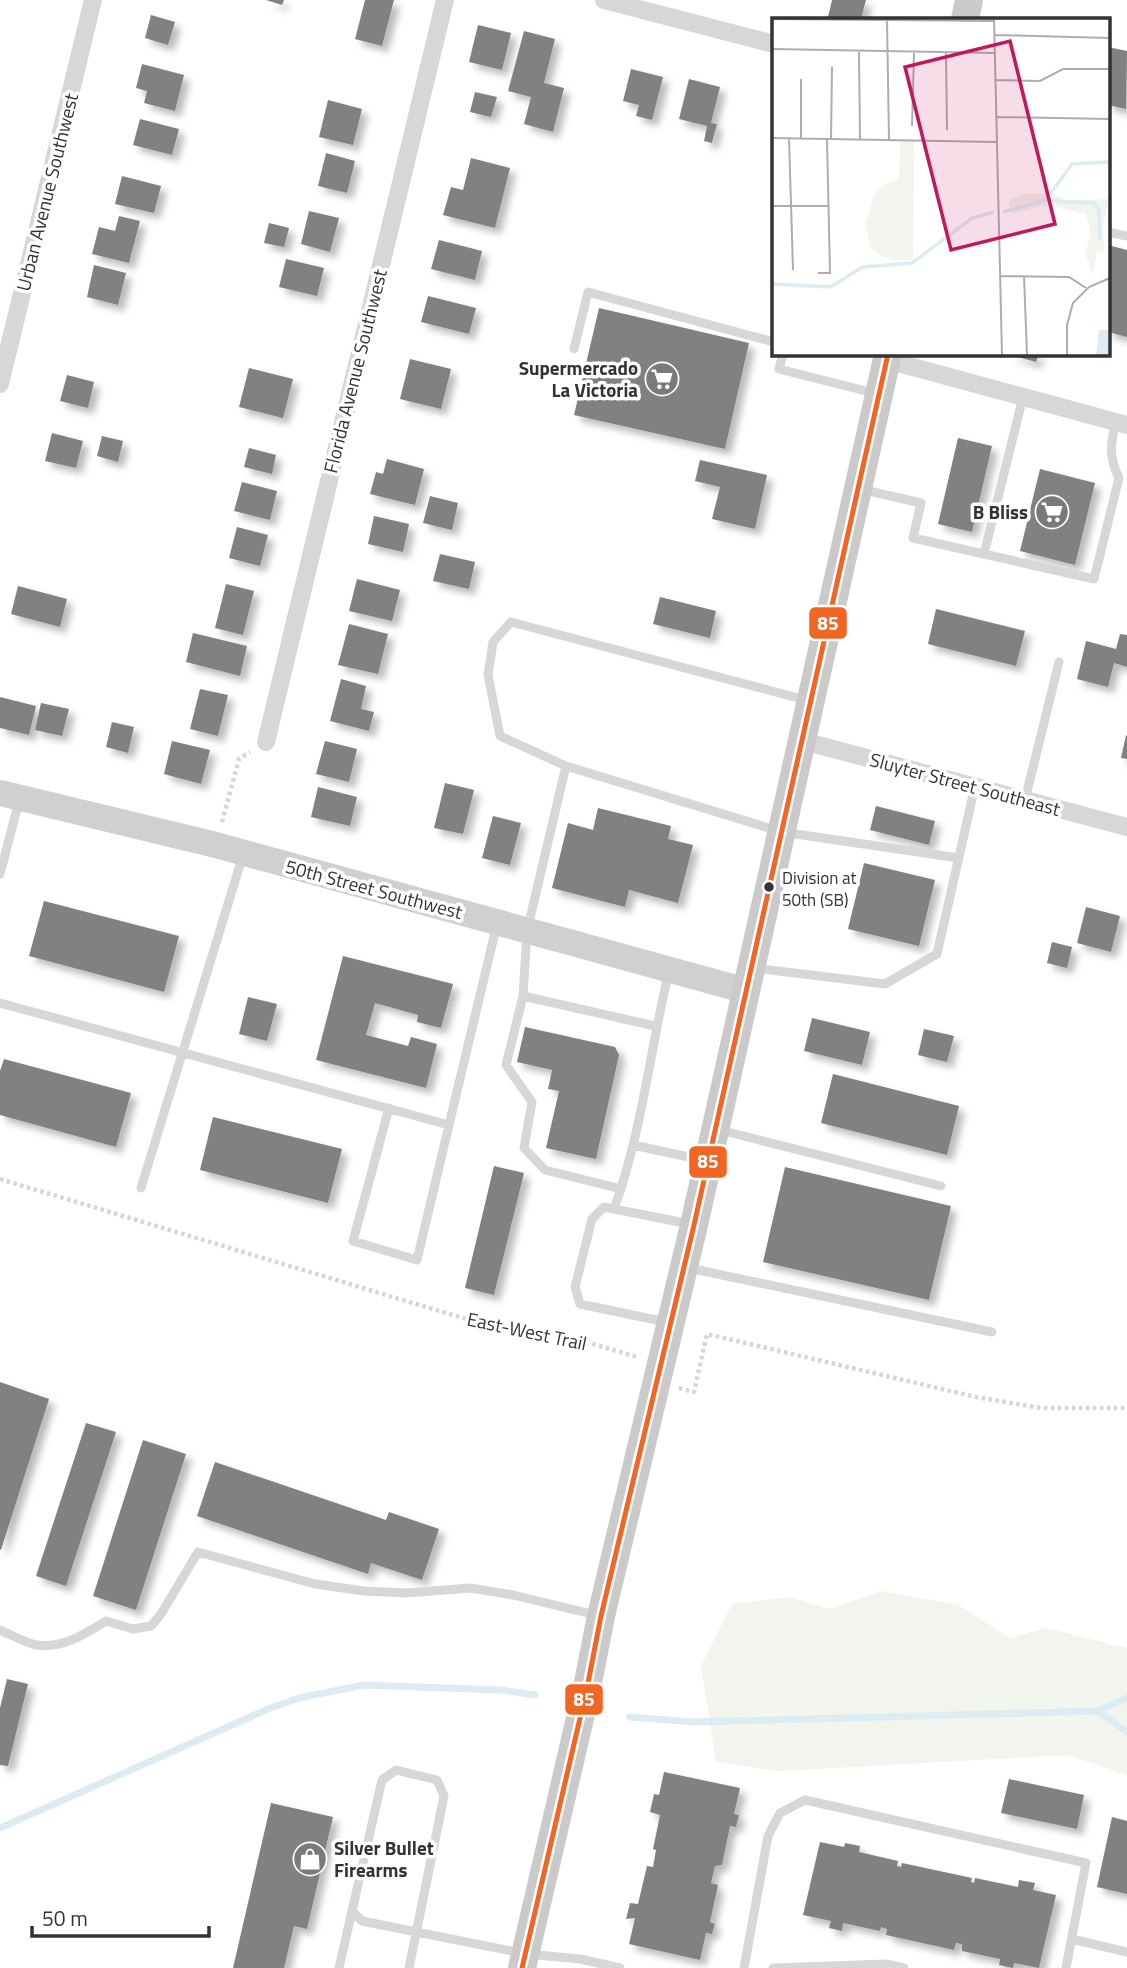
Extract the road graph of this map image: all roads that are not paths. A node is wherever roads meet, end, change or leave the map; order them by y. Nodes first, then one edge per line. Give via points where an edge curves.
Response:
1 (93, 0) edge
2 (445, 0) edge
3 (604, 0) edge
4 (969, 0) edge
5 (965, 18) edge
6 (772, 43) edge
7 (772, 341) edge
8 (574, 349) dead end
9 (783, 355) edge
10 (887, 357) edge
11 (0, 384) edge
12 (879, 394) junction
13 (1024, 397) junction
14 (1121, 424) edge
15 (858, 489) junction
16 (984, 554) junction
17 (1059, 662) dead end
18 (811, 701) junction
19 (803, 741) junction
20 (266, 742) road end
21 (566, 766) junction
22 (975, 786) junction
23 (10, 795) edge
24 (1025, 800) junction
25 (1127, 827) edge
26 (782, 832) junction
27 (243, 853) junction
28 (959, 858) junction
29 (0, 874) edge
30 (498, 922) junction
31 (527, 931) junction
32 (669, 969) junction
33 (749, 979) junction
34 (523, 996) junction
35 (0, 1003) edge
36 (655, 1026) junction
37 (182, 1053) junction
38 (389, 1108) junction
39 (449, 1125) junction
40 (715, 1128) junction
41 (633, 1145) junction
42 (708, 1161) junction
43 (941, 1186) dead end
44 (141, 1188) dead end
45 (621, 1189) junction
46 (614, 1209) junction
47 (694, 1224) junction
48 (684, 1267) junction
49 (671, 1323) junction
50 (992, 1332) dead end
51 (601, 1616) junction
52 (0, 1630) edge
53 (353, 1912) junction
54 (417, 1932) junction
55 (1072, 1940) junction
56 (1127, 1952) edge
57 (524, 1961) edge
58 (339, 1968) edge
59 (409, 1968) edge
60 (620, 1968) edge
61 (744, 1968) edge
62 (773, 1968) edge
63 (904, 1968) edge
64 (1066, 1968) edge

1 - 11 street, Urban Avenue Southwest
2 - 20 street, Florida Avenue Southwest
3 - 6 street
4 - 5 main road
7 - 8 lane via 588,292
9 - 12 lane via 779,369
10 - 12 main road
10 - 13 street
12 - 15 main road
13 - 14 street
13 - 16 lane
14 - 16 lane via 1110,445 1111,463 1119,478 1094,579
15 - 16 lane via 921,503 913,538
15 - 18 main road
17 - 24 lane
18 - 19 main road
18 - 21 lane via 511,622 493,642 488,675 500,736
19 - 22 street, Sluyter Street Southeast
19 - 26 main road
21 - 26 lane
21 - 31 lane
22 - 24 street, Sluyter Street Southeast
22 - 28 lane
23 - 27 street, 50th Street Southwest
23 - 29 lane
24 - 25 street, Sluyter Street Southeast
26 - 28 lane
26 - 33 main road
27 - 30 street, 50th Street Southwest
27 - 37 lane
28 - 33 lane via 937,954 884,984
30 - 31 street, 50th Street Southwest
30 - 39 lane
31 - 32 street, 50th Street Southwest
31 - 34 lane
32 - 33 street, 50th Street Southwest
32 - 36 lane
33 - 40 main road
34 - 36 lane
34 - 45 lane via 506,1065 532,1102 524,1148 545,1170
35 - 37 lane
36 - 41 lane
37 - 38 lane
37 - 44 lane
38 - 39 lane
38 - 39 lane via 353,1241 417,1260
40 - 42 main road
40 - 43 lane
41 - 42 lane
41 - 45 lane
42 - 47 main road
45 - 46 lane
46 - 47 lane
46 - 49 lane via 604,1208 592,1219 575,1287 580,1304
47 - 48 main road
48 - 49 main road
48 - 50 lane
49 - 51 main road
51 - 52 lane via 470,1588 406,1593 315,1584 198,1552 151,1626 133,1629 107,1621 74,1639 50,1645 36,1645
51 - 57 main road
53 - 54 lane via 362,1921
53 - 54 lane via 382,1780 396,1770 437,1780 444,1796
53 - 58 lane
54 - 57 lane
54 - 59 lane
55 - 56 lane
55 - 61 lane via 1086,1863 805,1800 780,1812 768,1836
55 - 64 lane
57 - 60 lane via 580,1959
62 - 63 lane via 886,1964

